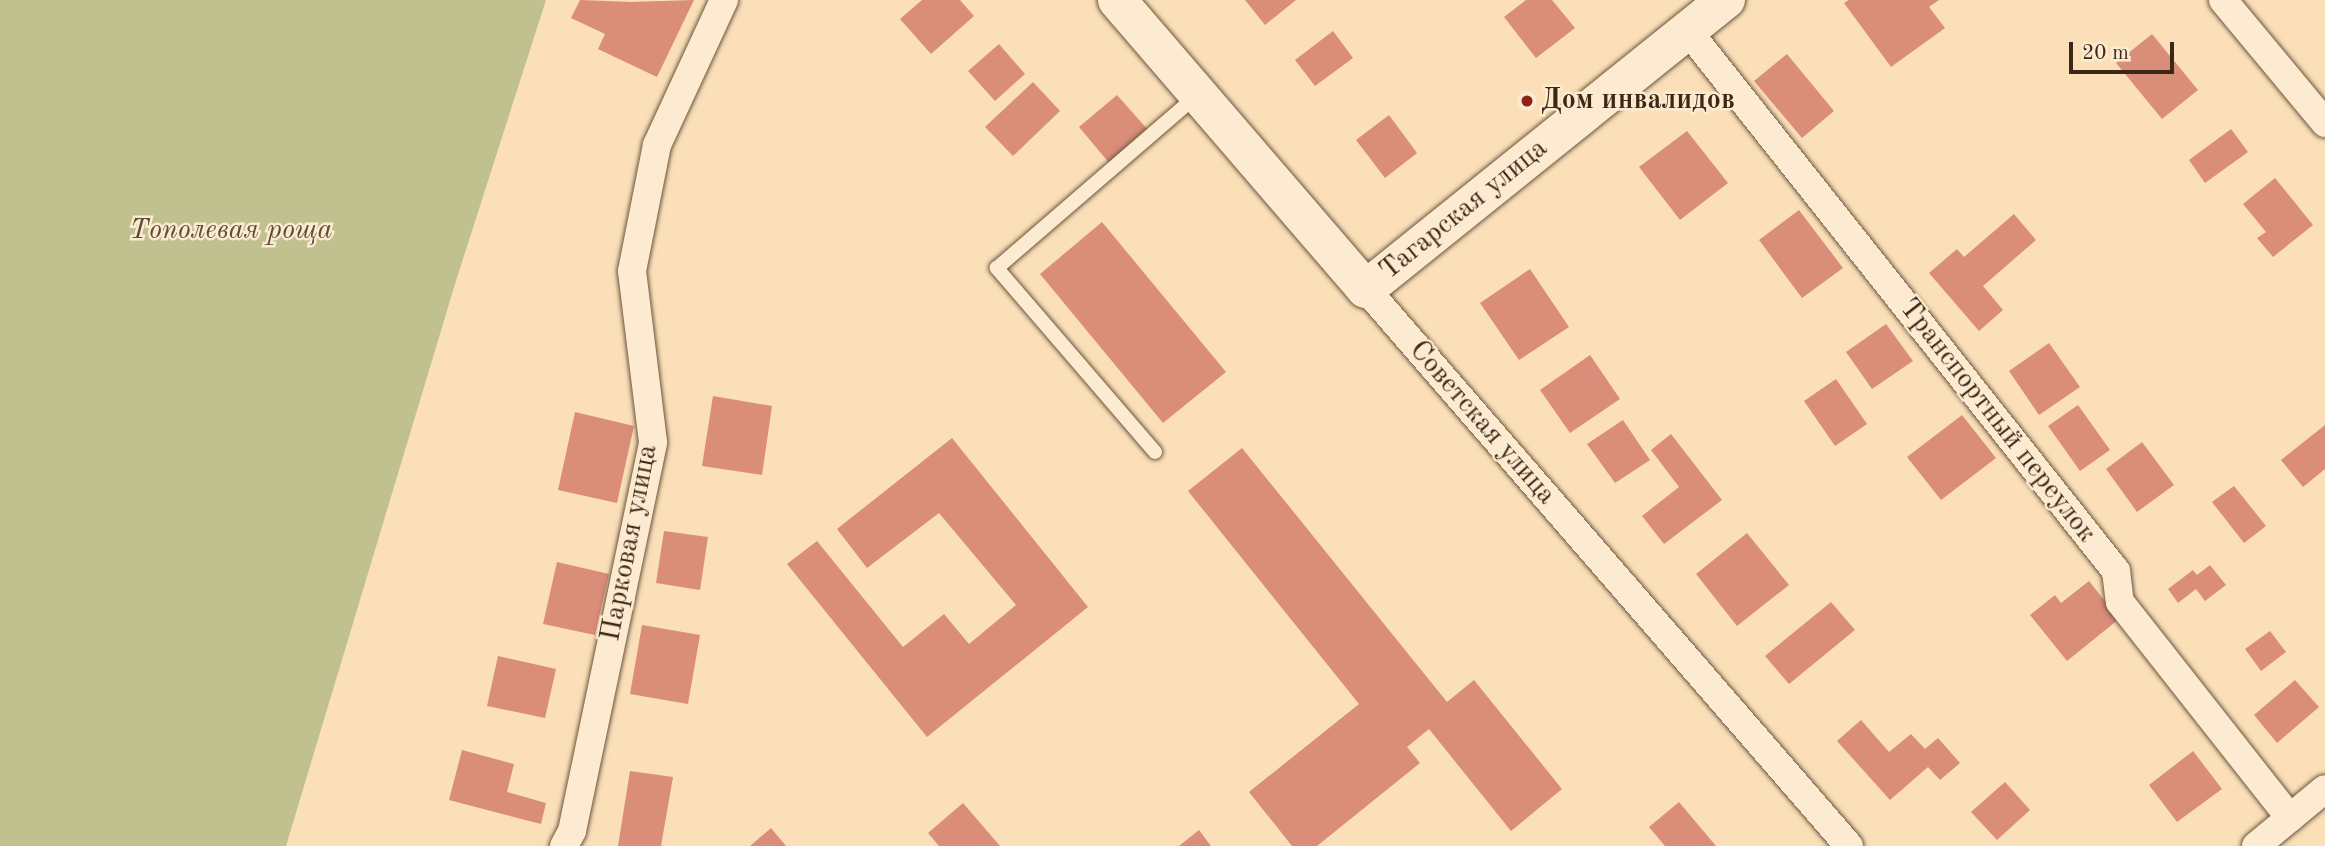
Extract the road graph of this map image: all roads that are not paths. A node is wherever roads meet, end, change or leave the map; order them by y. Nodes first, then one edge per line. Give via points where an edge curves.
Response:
1 (724, 0) edge
2 (1117, 0) edge
3 (1727, 0) edge
4 (2223, 0) edge
5 (1688, 31) junction
6 (1196, 96) junction
7 (2325, 123) edge
8 (1366, 289) junction
9 (1155, 452) dead end
10 (2325, 789) edge
11 (2290, 818) junction
12 (564, 846) edge
13 (1849, 846) edge
14 (2256, 846) edge

1 - 12 street, Парковая улица via 657,145 632,271 653,442 571,838
2 - 6 street, Советская улица
3 - 5 street, Тагарская улица
4 - 7 street
5 - 8 street, Тагарская улица
5 - 11 street, Транспортный переулок via 2116,571 2120,602
6 - 8 street, Советская улица
6 - 9 lane via 997,268
8 - 13 street, Советская улица
10 - 11 street
11 - 14 street

